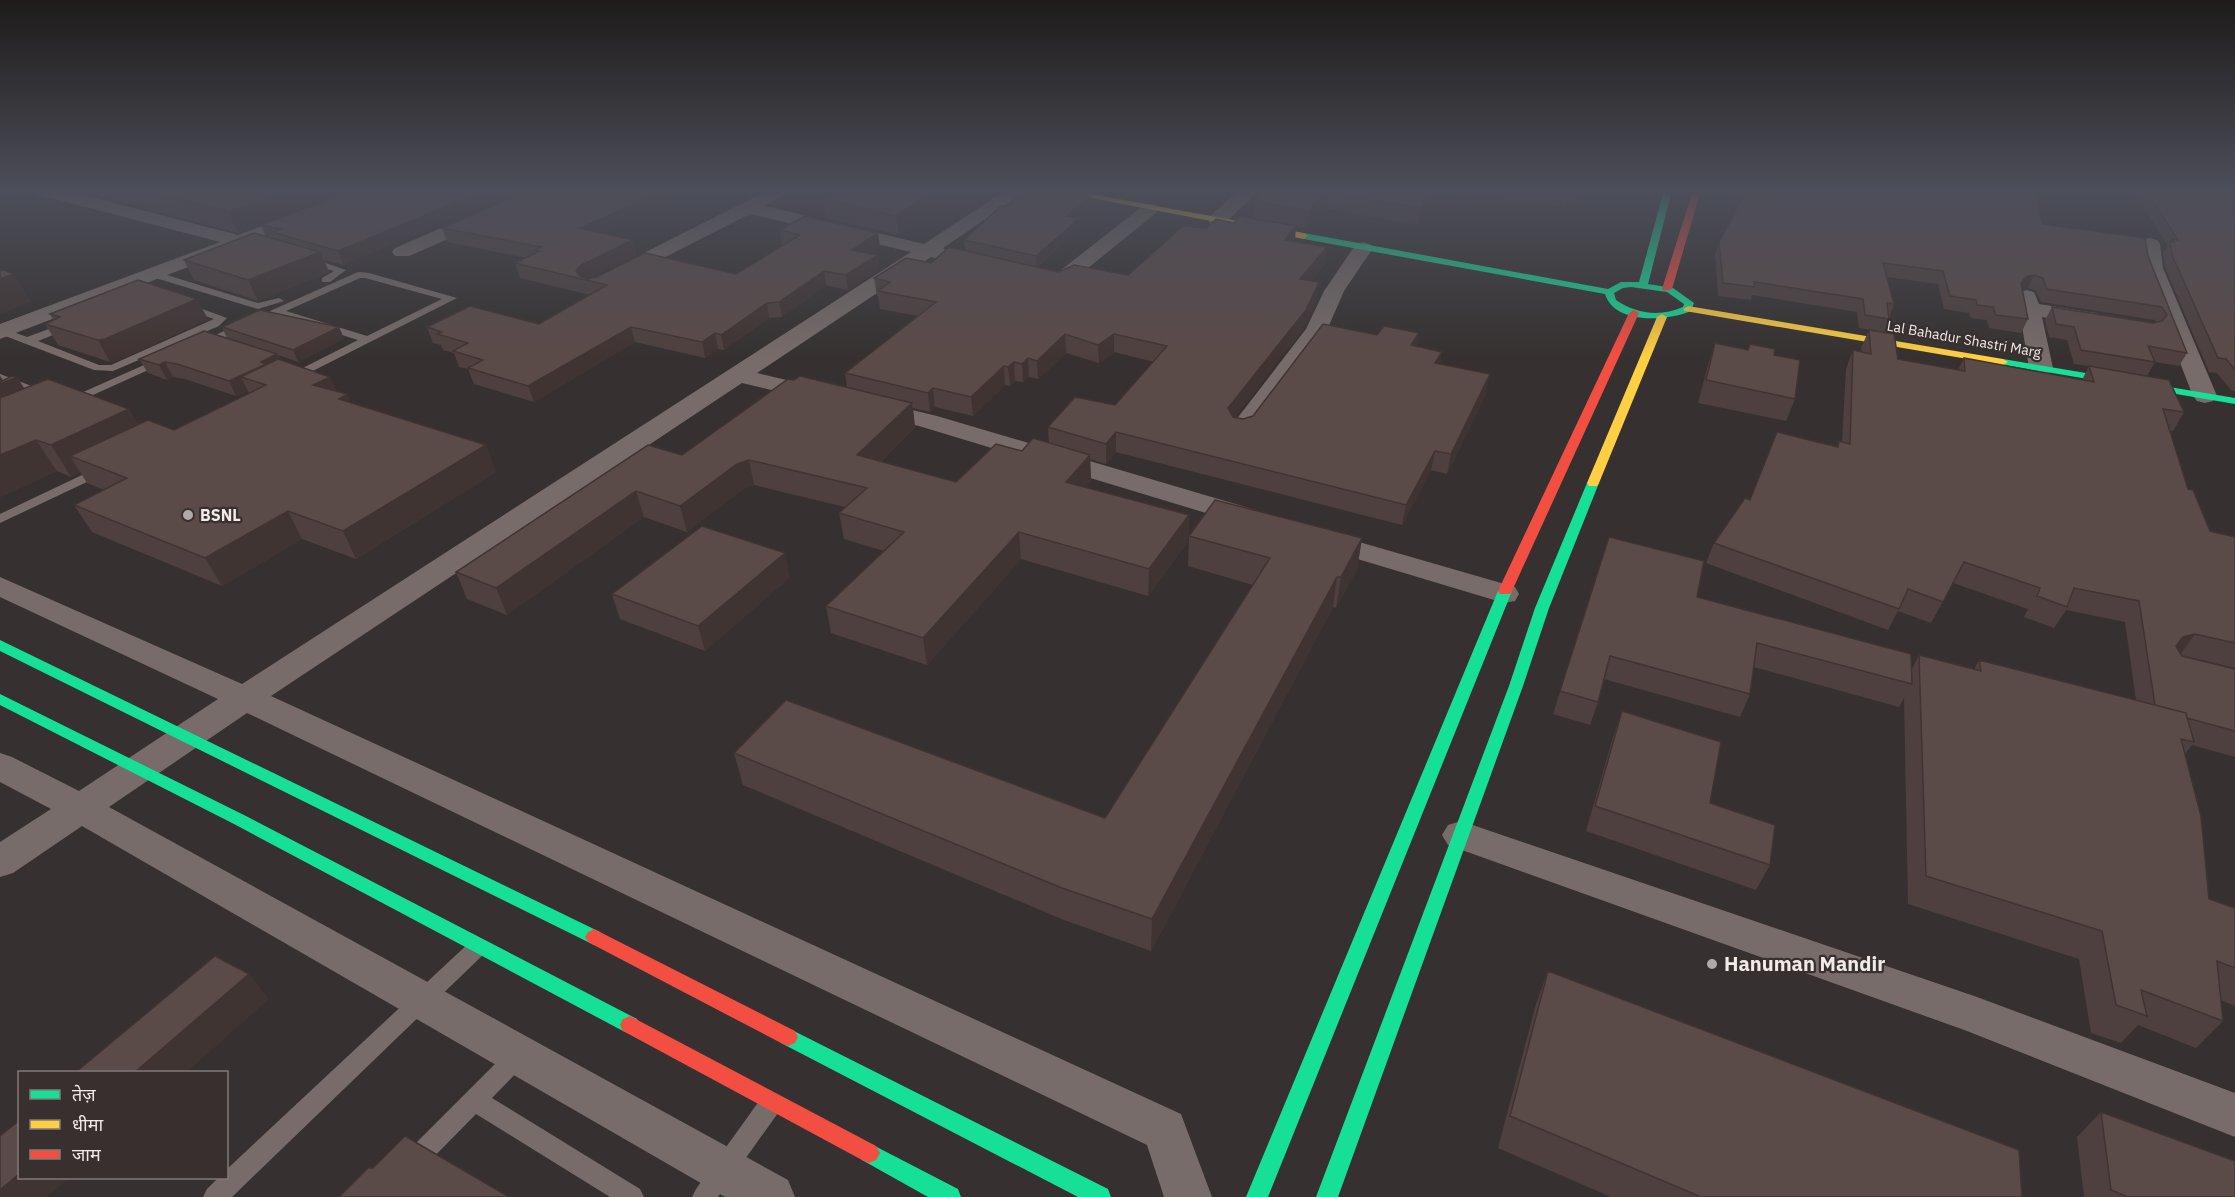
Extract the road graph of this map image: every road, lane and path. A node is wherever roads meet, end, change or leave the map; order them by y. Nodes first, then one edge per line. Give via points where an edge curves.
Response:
1 (245, 246) edge
2 (416, 246) edge
3 (672, 246) edge
4 (912, 246) edge
5 (935, 246) edge
6 (1104, 246) edge
7 (1352, 246) edge
8 (1653, 246) edge
9 (1680, 246) edge
10 (2150, 246) edge
11 (1363, 248) junction
12 (929, 250) junction
13 (402, 252) dead end
14 (292, 256) edge
15 (962, 258) edge
16 (203, 264) junction
17 (153, 274) junction
18 (1028, 274) edge
19 (172, 280) junction
20 (603, 281) edge
21 (1643, 284) junction
22 (1667, 289) junction
23 (1609, 292) junction
24 (178, 303) edge
25 (1688, 309) junction
26 (276, 311) junction
27 (1634, 313) junction
28 (1662, 317) junction
29 (83, 320) edge
30 (2111, 322) edge
31 (1, 332) edge
32 (211, 339) junction
33 (369, 340) junction
34 (27, 341) junction
35 (233, 346) edge
36 (190, 348) edge
37 (169, 358) edge
38 (286, 363) edge
39 (2041, 368) junction
40 (307, 370) junction
41 (738, 375) junction
42 (0, 377) edge
43 (276, 385) edge
44 (2205, 396) junction
45 (2235, 401) edge
46 (95, 408) edge
47 (0, 416) edge
48 (1241, 429) edge
49 (118, 462) edge
50 (0, 519) edge
51 (1267, 523) edge
52 (1301, 533) edge
53 (0, 586) edge
54 (1504, 594) junction
55 (0, 645) edge
56 (245, 698) junction
57 (0, 699) edge
58 (188, 735) junction
59 (0, 766) edge
60 (140, 768) junction
61 (81, 808) junction
62 (1461, 835) junction
63 (0, 862) edge
64 (481, 944) junction
65 (422, 1000) junction
66 (519, 1055) junction
67 (474, 1100) junction
68 (773, 1101) junction
69 (2235, 1115) edge
70 (394, 1181) edge
71 (713, 1183) edge
72 (215, 1197) edge
73 (632, 1197) edge
74 (771, 1197) edge
75 (950, 1197) edge
76 (1100, 1197) edge
77 (1188, 1197) edge
78 (1257, 1197) edge
79 (1327, 1197) edge

1 - 16 street
2 - 13 street
3 - 20 street
4 - 12 street
5 - 12 street
6 - 18 street via 1060,281
7 - 11 street
8 - 21 street
9 - 22 street
10 - 44 street via 2153,267
11 - 23 street
11 - 48 street via 1334,291 1316,330
12 - 15 street
12 - 41 street
14 - 19 lane via 341,272 264,306
16 - 17 street
16 - 19 lane
17 - 19 lane
17 - 31 street via 131,288
21 - 22 street
21 - 23 street via 1621,285
22 - 25 street via 1685,298
23 - 27 street via 1614,303
24 - 34 lane via 222,318 113,369 98,368
25 - 28 street
25 - 39 street, Lal Bahadur Shastri Marg
26 - 32 lane
26 - 33 lane
26 - 33 lane via 361,275 452,298
27 - 28 street
27 - 54 street
28 - 62 street via 1542,608
29 - 34 lane
30 - 39 street via 2029,303
31 - 34 lane
32 - 35 lane
32 - 36 lane
33 - 40 lane
37 - 46 lane via 68,402
38 - 40 lane
39 - 44 street, Lal Bahadur Shastri Marg
40 - 43 lane
41 - 51 street via 928,421
41 - 56 street
42 - 47 lane via 32,388 39,397
44 - 45 street, Lal Bahadur Shastri Marg
49 - 50 lane
52 - 54 street
53 - 56 street
54 - 78 street
55 - 58 street
56 - 58 street
56 - 77 street via 1165,1130
57 - 60 street
58 - 60 street
58 - 76 street via 524,901
59 - 61 street
60 - 61 street
60 - 64 street
61 - 63 street
61 - 65 street
62 - 69 street via 1977,1016
62 - 79 street
64 - 65 lane
64 - 68 street
65 - 66 street
65 - 72 lane
66 - 67 lane
66 - 71 street
67 - 70 lane
67 - 73 lane
68 - 71 lane
68 - 75 street
71 - 74 street

